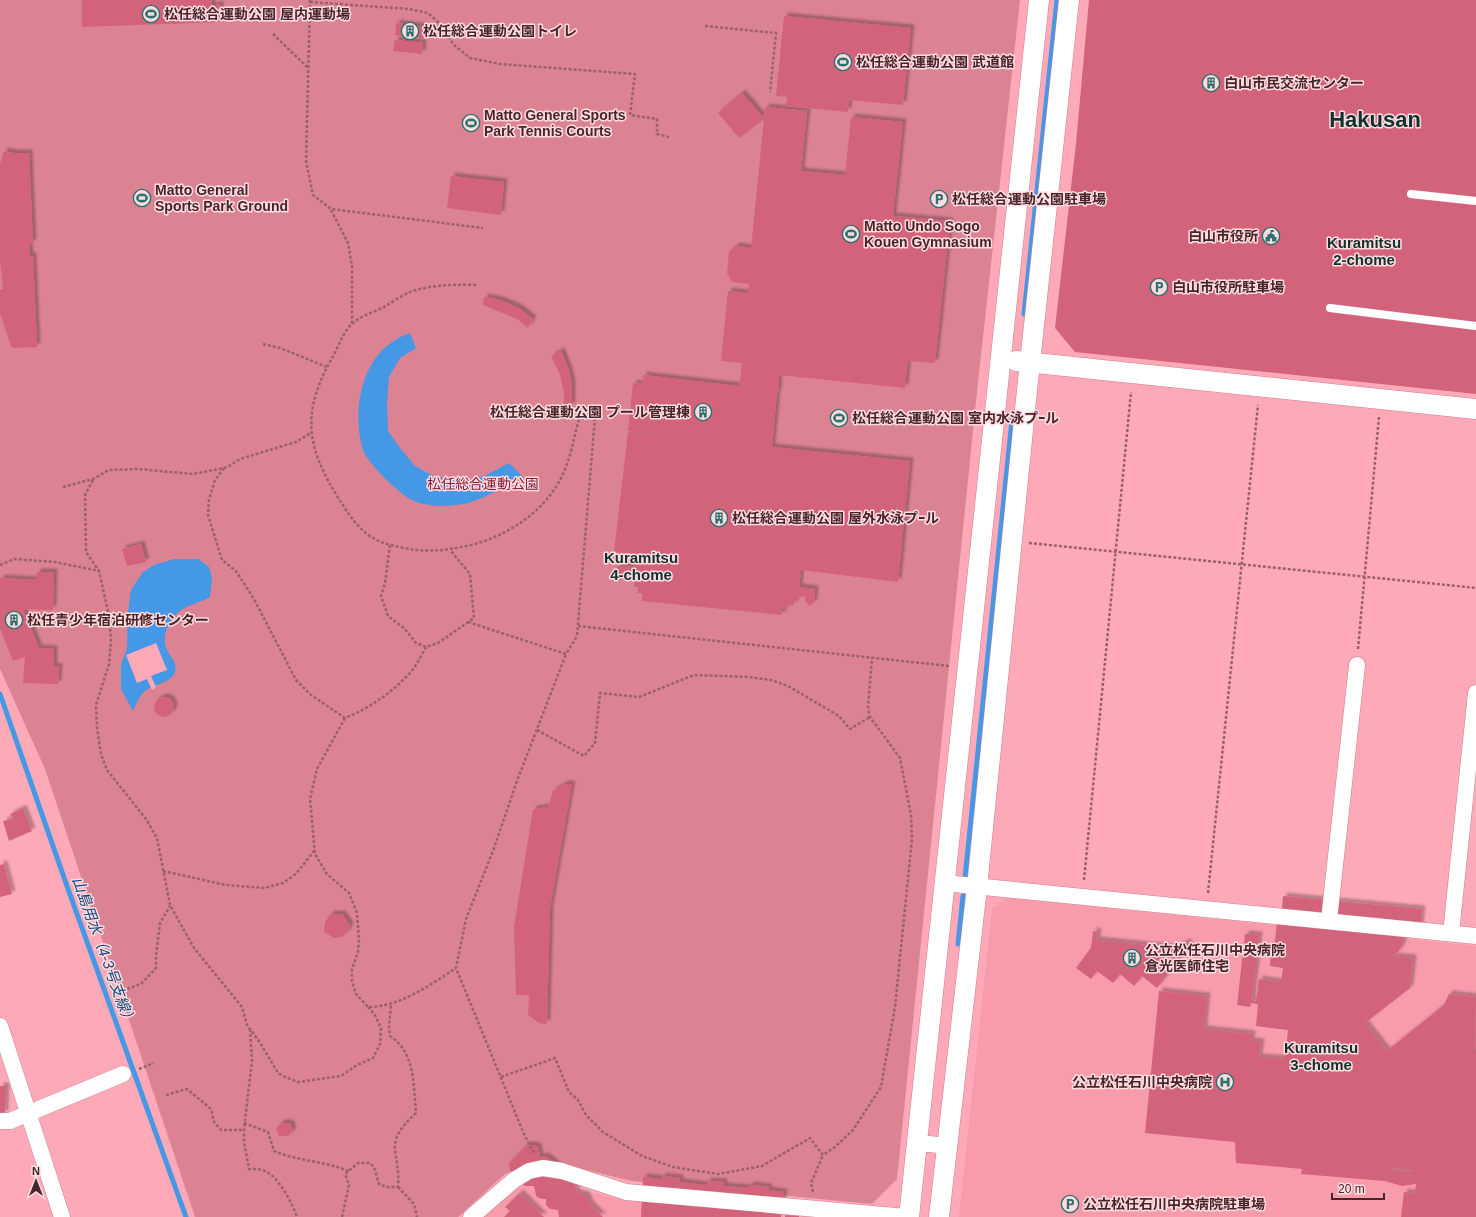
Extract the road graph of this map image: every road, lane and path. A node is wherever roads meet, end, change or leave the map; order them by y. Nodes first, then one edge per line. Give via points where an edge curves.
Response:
1 (1039, 0) edge
2 (1069, 0) edge
3 (310, 1) edge
4 (705, 26) dead end
5 (273, 34) dead end
6 (308, 67) junction
7 (770, 92) dead end
8 (669, 137) dead end
9 (1410, 194) dead end
10 (1476, 201) edge
11 (331, 209) junction
12 (483, 228) dead end
13 (476, 285) dead end
14 (1330, 308) dead end
15 (352, 324) junction
16 (1476, 326) edge
17 (263, 344) dead end
18 (1000, 359) junction
19 (1030, 363) junction
20 (327, 368) junction
21 (1133, 373) junction
22 (1260, 386) junction
23 (1381, 398) junction
24 (1476, 409) edge
25 (580, 415) dead end
26 (595, 417) dead end
27 (311, 433) junction
28 (224, 468) junction
29 (93, 479) junction
30 (63, 487) dead end
31 (1011, 542) junction
32 (390, 544) junction
33 (450, 550) junction
34 (1116, 552) junction
35 (0, 565) edge
36 (1242, 565) junction
37 (99, 571) junction
38 (1364, 577) junction
39 (1476, 588) edge
40 (468, 622) junction
41 (578, 626) junction
42 (426, 648) junction
43 (566, 654) junction
44 (872, 658) junction
45 (1357, 665) joint
46 (967, 668) junction
47 (1476, 693) edge
48 (870, 717) junction
49 (345, 718) junction
50 (537, 730) junction
51 (315, 850) junction
52 (163, 871) junction
53 (944, 883) junction
54 (977, 887) junction
55 (1083, 896) junction
56 (170, 905) junction
57 (1207, 908) junction
58 (1329, 920) junction
59 (1451, 933) junction
60 (1476, 936) edge
61 (456, 968) junction
62 (127, 989) dead end
63 (391, 1004) junction
64 (368, 1007) junction
65 (0, 1026) edge
66 (250, 1029) junction
67 (154, 1063) dead end
68 (143, 1068) dead end
69 (123, 1074) dead end
70 (501, 1078) junction
71 (166, 1095) dead end
72 (29, 1113) junction
73 (0, 1121) edge
74 (244, 1123) junction
75 (244, 1129) junction
76 (918, 1143) junction
77 (948, 1146) junction
78 (823, 1155) junction
79 (543, 1168) junction
80 (349, 1171) junction
81 (398, 1187) junction
82 (816, 1210) junction
83 (62, 1217) edge
84 (297, 1217) edge
85 (342, 1217) edge
86 (417, 1217) edge
87 (471, 1217) edge
88 (907, 1217) edge
89 (939, 1217) edge

1 - 18 street
2 - 19 street
3 - 6 path
3 - 8 path via 409,9 428,13 438,22 454,45 470,58 500,64 635,74 630,114 657,118 657,134
4 - 7 path via 776,33
5 - 6 path
6 - 11 path via 306,161 313,195
9 - 10 lane
11 - 12 path
11 - 15 path via 348,243 352,266
13 - 15 path via 438,286 416,290
14 - 16 lane
15 - 20 path
17 - 20 path via 280,348
18 - 19 street
18 - 46 street
19 - 21 street
19 - 31 street
20 - 27 path via 320,379 311,411
21 - 22 street
21 - 34 path
22 - 23 street
22 - 36 path
23 - 24 street
23 - 38 path
25 - 33 path via 576,436 562,477 536,511 520,525 505,532
26 - 41 path
27 - 28 path via 296,442 240,459
27 - 32 path via 316,454 327,480 348,514 376,540
28 - 29 path via 194,474 138,469 109,470
28 - 49 path via 215,480 208,515 222,560 236,571 254,599 296,680 311,696
29 - 30 path
29 - 37 path via 85,494 86,552
31 - 34 path
31 - 54 street
32 - 33 path via 419,551
32 - 42 path via 381,596 388,616 404,628 416,643
33 - 40 path via 470,574 474,618
34 - 36 path
34 - 55 path
35 - 37 path via 14,559 71,564
36 - 38 path
36 - 57 path
37 - 52 path via 109,616 111,640 108,664 96,705 101,754 107,770 158,838
38 - 39 path
38 - 45 path
40 - 42 path via 438,643
40 - 43 path
41 - 43 path via 577,636
41 - 44 path
42 - 49 path via 410,673 386,695 368,708
43 - 50 path
44 - 46 path
44 - 48 path via 868,706
45 - 58 street
46 - 53 street
47 - 59 street
48 - 50 path via 850,729 838,716 788,686 749,677 694,675 639,698 600,693 595,743 584,756
48 - 78 path via 900,758 911,815 912,839 895,1007 881,1087 853,1130
49 - 51 path via 317,769 310,799
50 - 61 path via 494,851 466,918
51 - 52 path via 296,874 283,883 265,888 226,886
51 - 64 path via 327,874 349,893 357,913 359,940 352,968 352,982 356,994
52 - 56 path
53 - 54 street
53 - 76 street
54 - 55 street
54 - 77 street
55 - 57 street
56 - 62 path via 160,923 156,968 140,984
56 - 66 path via 194,948 242,1007
57 - 58 street
58 - 59 street
59 - 60 street
61 - 63 path via 406,998
61 - 70 path
63 - 64 path
63 - 81 path via 390,1036 404,1048 412,1066 416,1113 400,1130 394,1143 399,1167
64 - 66 path via 375,1014 381,1028 380,1044 373,1058 341,1076 298,1082 285,1078 278,1073
65 - 72 street
66 - 74 path via 252,1061
67 - 68 path
69 - 72 street
70 - 78 path via 554,1058 569,1092 603,1132 642,1156 673,1168 718,1174 762,1166 810,1138
70 - 79 path via 524,1134
71 - 75 path via 187,1089 211,1108 214,1122 221,1130
72 - 73 street via 10,1121
72 - 83 street
74 - 75 path
74 - 80 path via 268,1132 274,1151
75 - 84 path via 249,1169 265,1171 276,1181 292,1202
76 - 77 street
76 - 88 street
77 - 89 street
78 - 82 path via 811,1183
79 - 82 street via 626,1192
79 - 87 street via 514,1180
80 - 81 path via 358,1163 370,1163 379,1184
80 - 85 path via 345,1174 349,1185
81 - 86 path via 414,1204
82 - 88 street

